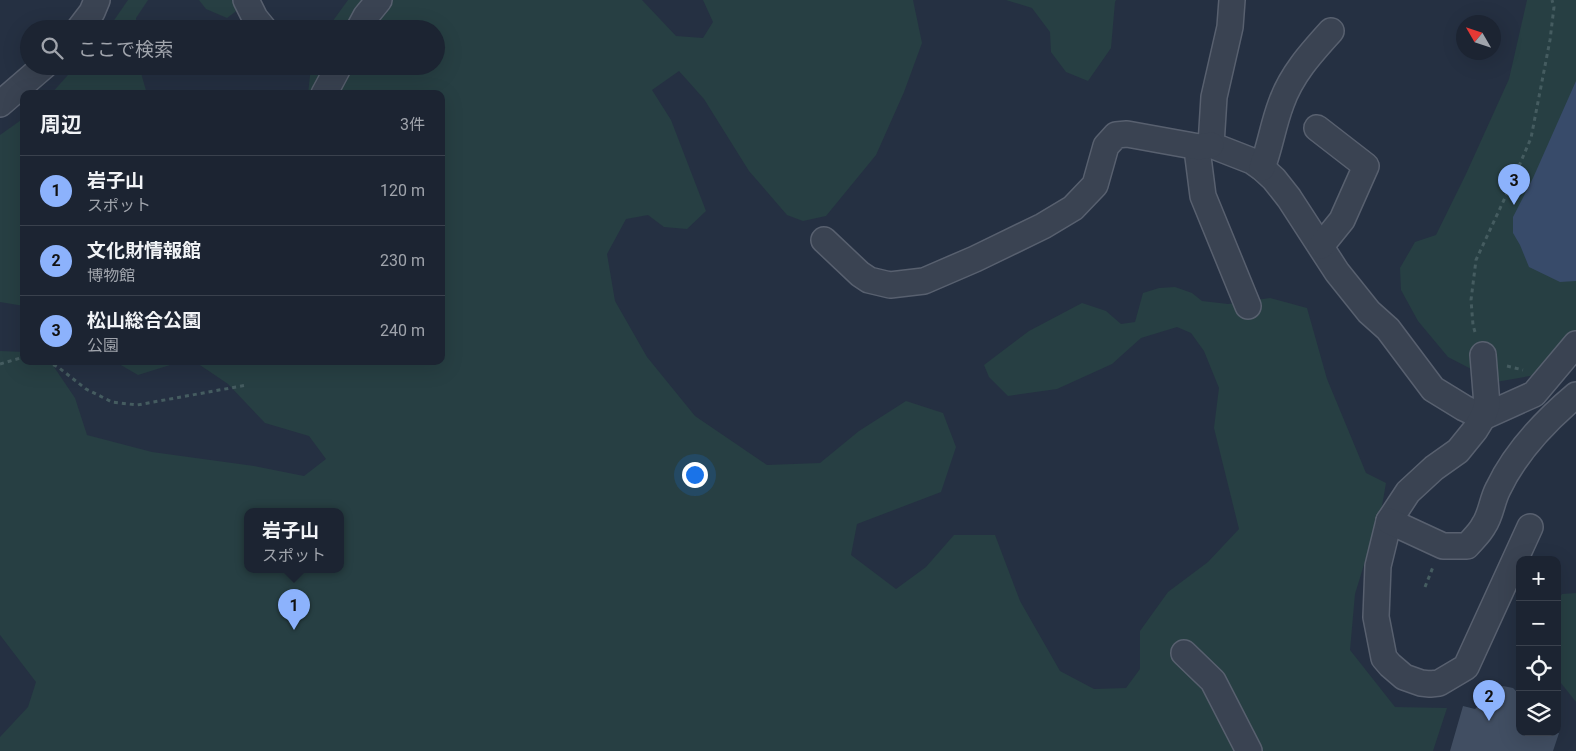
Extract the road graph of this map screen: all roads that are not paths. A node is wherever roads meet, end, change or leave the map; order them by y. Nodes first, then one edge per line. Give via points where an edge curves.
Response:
1 (96, 0) edge
2 (246, 0) edge
3 (379, 0) edge
4 (1232, 0) edge
5 (86, 20) edge
6 (257, 20) edge
7 (364, 20) edge
8 (1331, 31) dead end
9 (34, 75) edge
10 (333, 75) edge
11 (326, 90) edge
12 (0, 104) edge
13 (1317, 128) dead end
14 (1205, 146) junction
15 (1262, 168) junction
16 (824, 240) dead end
17 (1320, 246) junction
18 (1248, 306) dead end
19 (1576, 344) edge
20 (1482, 355) road end
21 (1576, 395) edge
22 (1483, 417) junction
23 (1389, 521) junction
24 (1530, 527) dead end
25 (1184, 654) dead end
26 (1249, 751) edge

1 - 5 street
2 - 6 street
3 - 7 street
4 - 14 street via 1230,27
8 - 15 street via 1305,59 1293,78 1281,102
9 - 12 street
10 - 11 street
13 - 17 street via 1366,166 1342,220
14 - 15 street via 1252,161
14 - 16 street via 1116,135 1106,146 1095,185 1073,208 975,260 924,281 890,285 869,280
14 - 18 street via 1198,158 1203,196
15 - 17 street via 1289,198
17 - 22 street via 1337,272 1369,312 1388,329 1433,389
19 - 22 street via 1534,394
20 - 22 street via 1487,405
21 - 23 street via 1514,460 1497,490 1485,525 1467,546 1443,546
22 - 23 street via 1458,451 1408,492
23 - 24 street via 1378,566 1376,618 1384,658 1404,677 1430,684 1439,683 1466,667
25 - 26 street via 1213,681

